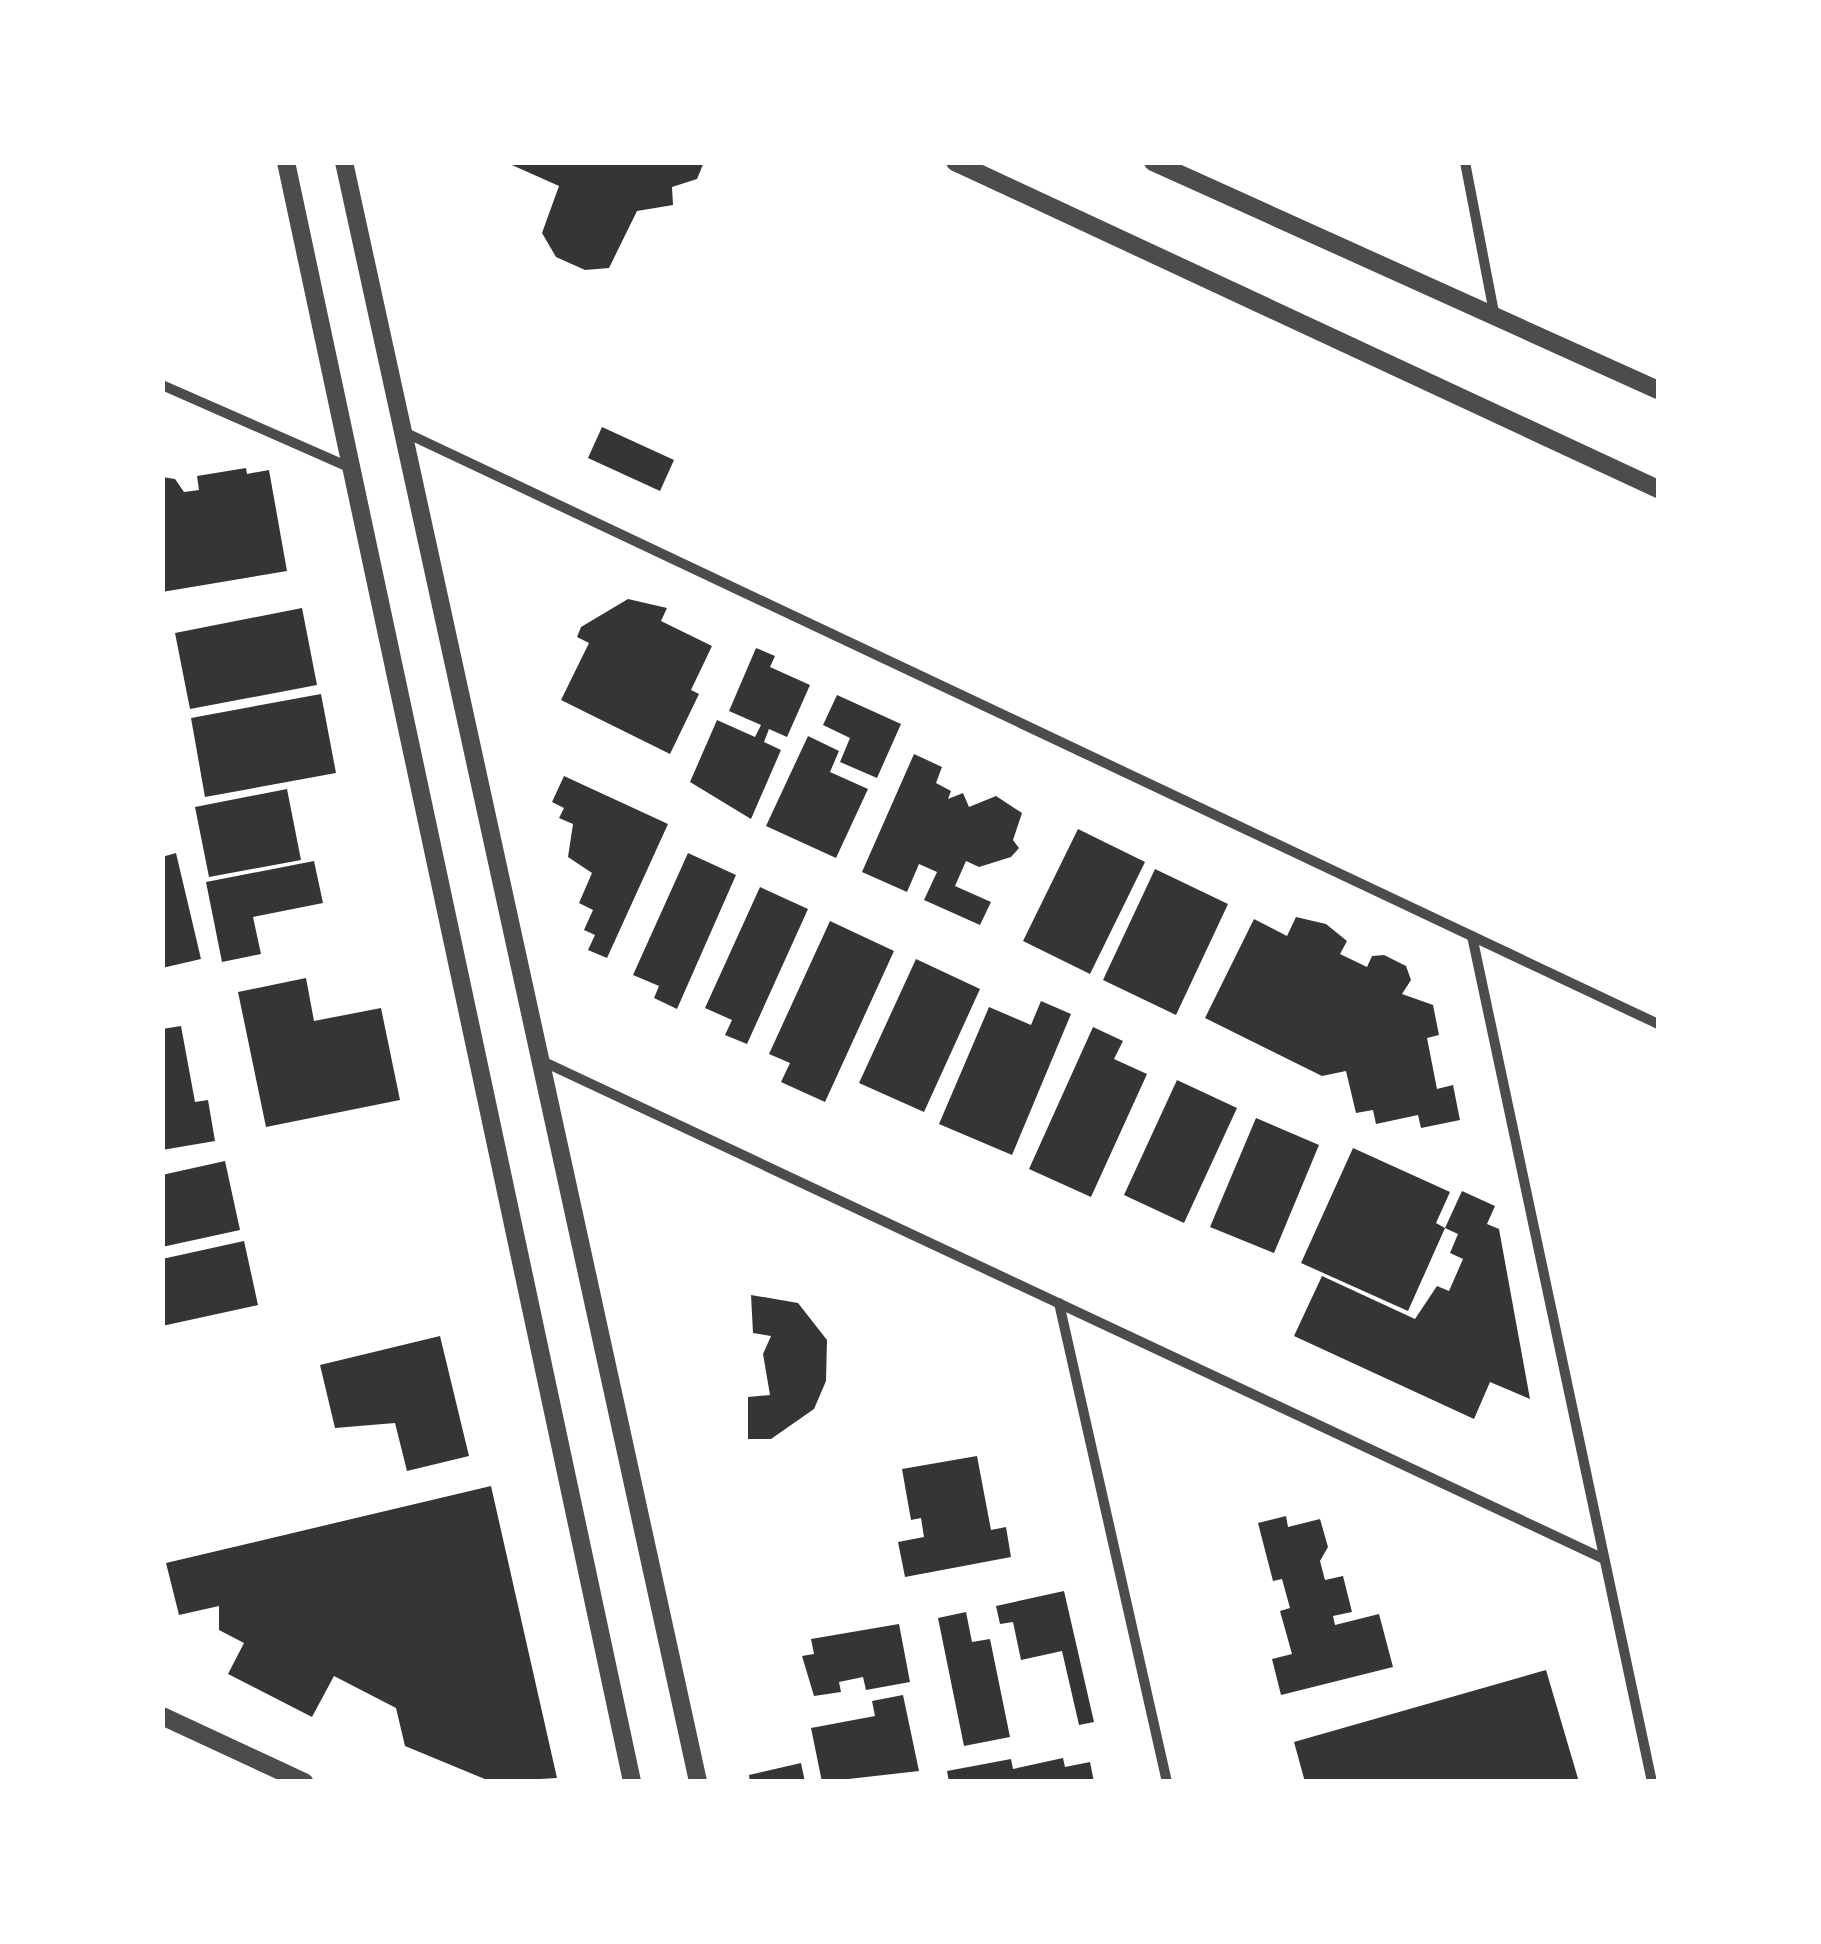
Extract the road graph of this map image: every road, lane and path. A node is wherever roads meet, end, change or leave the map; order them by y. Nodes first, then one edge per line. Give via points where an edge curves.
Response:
1 (286, 162) edge
2 (344, 162) edge
3 (954, 162) edge
4 (1153, 162) edge
5 (1465, 162) edge
6 (1494, 312) junction
7 (162, 385) edge
8 (1658, 390) edge
9 (404, 432) junction
10 (351, 468) junction
11 (1658, 489) edge
12 (1472, 936) junction
13 (1658, 1024) edge
14 (542, 1060) junction
15 (1058, 1303) junction
16 (1604, 1560) junction
17 (162, 1716) edge
18 (304, 1782) edge
19 (632, 1782) edge
20 (698, 1782) edge
21 (1167, 1782) edge
22 (1652, 1782) edge

1 - 10 street
2 - 9 street
3 - 11 street
4 - 6 street
5 - 6 street
6 - 8 street
7 - 10 street
9 - 12 street
9 - 14 street
10 - 19 street
12 - 13 street
12 - 16 street
14 - 15 street
14 - 20 street
15 - 16 street
15 - 21 street
16 - 22 street
17 - 18 street

